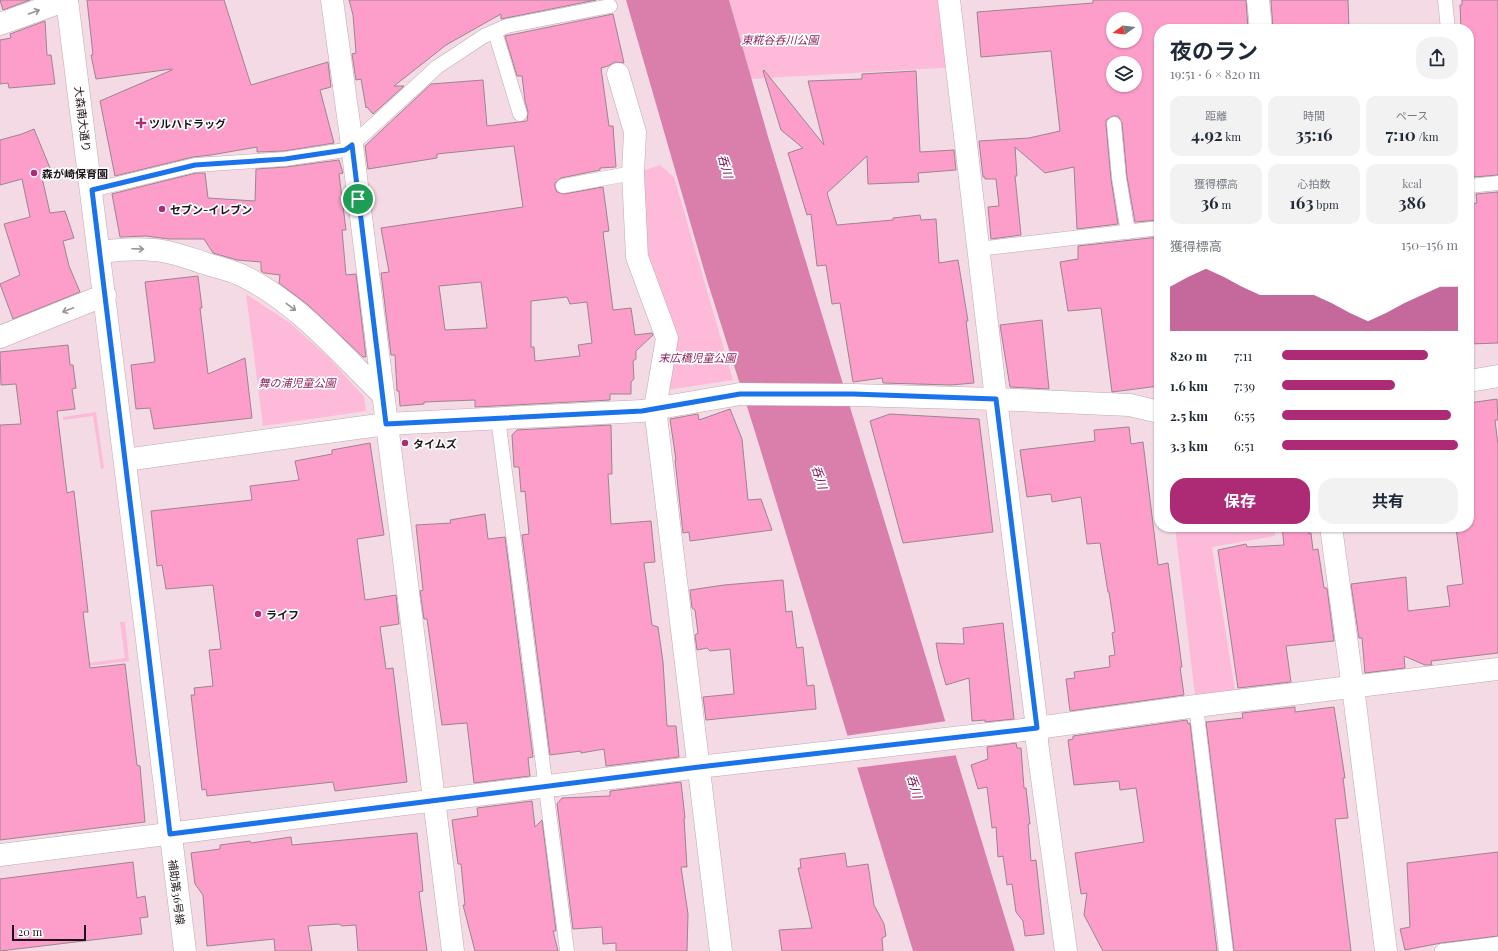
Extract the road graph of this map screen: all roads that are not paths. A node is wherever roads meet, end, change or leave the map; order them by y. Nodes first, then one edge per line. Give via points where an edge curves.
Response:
1 (67, 0) edge
2 (332, 0) edge
3 (949, 0) edge
4 (1258, 0) edge
5 (1445, 0) edge
6 (610, 6) dead end
7 (0, 24) edge
8 (1260, 24) edge
9 (1447, 24) edge
10 (495, 32) junction
11 (618, 74) dead end
12 (520, 114) dead end
13 (1114, 124) dead end
14 (352, 145) junction
15 (633, 173) junction
16 (1498, 183) edge
17 (1474, 185) edge
18 (563, 186) dead end
19 (92, 190) junction
20 (1154, 229) edge
21 (1128, 232) junction
22 (978, 249) junction
23 (100, 252) junction
24 (105, 295) junction
25 (0, 337) edge
26 (1498, 376) edge
27 (1474, 380) edge
28 (382, 394) junction
29 (996, 399) junction
30 (655, 408) junction
31 (1154, 411) edge
32 (498, 418) junction
33 (386, 424) junction
34 (125, 460) junction
35 (1332, 532) edge
36 (1498, 669) edge
37 (1353, 687) junction
38 (1196, 706) junction
39 (1037, 728) junction
40 (699, 767) junction
41 (546, 786) junction
42 (434, 800) junction
43 (170, 834) junction
44 (0, 855) edge
45 (1498, 944) edge
46 (185, 951) edge
47 (453, 951) edge
48 (567, 951) edge
49 (721, 951) edge
50 (1066, 951) edge
51 (1226, 951) edge
52 (1386, 951) edge
53 (1442, 951) edge

7 -> 1 street
1 - 19 street, 大森南大通り
2 - 14 street
3 - 22 street
4 - 8 street
5 - 9 lane
6 - 10 lane via 507,26
10 - 12 lane
10 - 14 lane via 484,36 438,67
11 - 15 street via 635,132
13 - 21 lane
14 - 19 lane via 345,150 285,159 195,165
14 - 28 street via 365,197
15 - 18 lane
15 - 30 street via 637,257 667,338
16 - 17 lane
19 - 23 street, 大森南大通り
20 - 21 lane
21 - 22 lane
22 - 29 street
23 - 24 street, 大森南大通り
23 -> 28 street via 155,250 240,274 278,297 298,313
24 -> 25 street
24 - 34 street, 大森南大通り
26 - 27 street
28 - 33 street
29 - 30 street via 853,394 740,394
29 - 31 street via 1130,405
29 - 39 street
30 - 32 street via 642,411
30 - 40 street
32 - 33 street
32 - 41 lane
33 - 34 street
33 - 42 street
34 - 43 street, 大森南大通り
35 - 37 street
36 - 37 street
37 - 38 street
37 - 52 street
38 - 39 street
38 - 51 lane
39 - 40 street
39 - 50 street
40 - 41 street
40 - 49 street
41 - 42 street
41 - 48 lane
42 - 43 street
42 - 47 street
43 - 44 street
43 - 46 street, 補助第36号線
45 - 53 lane

